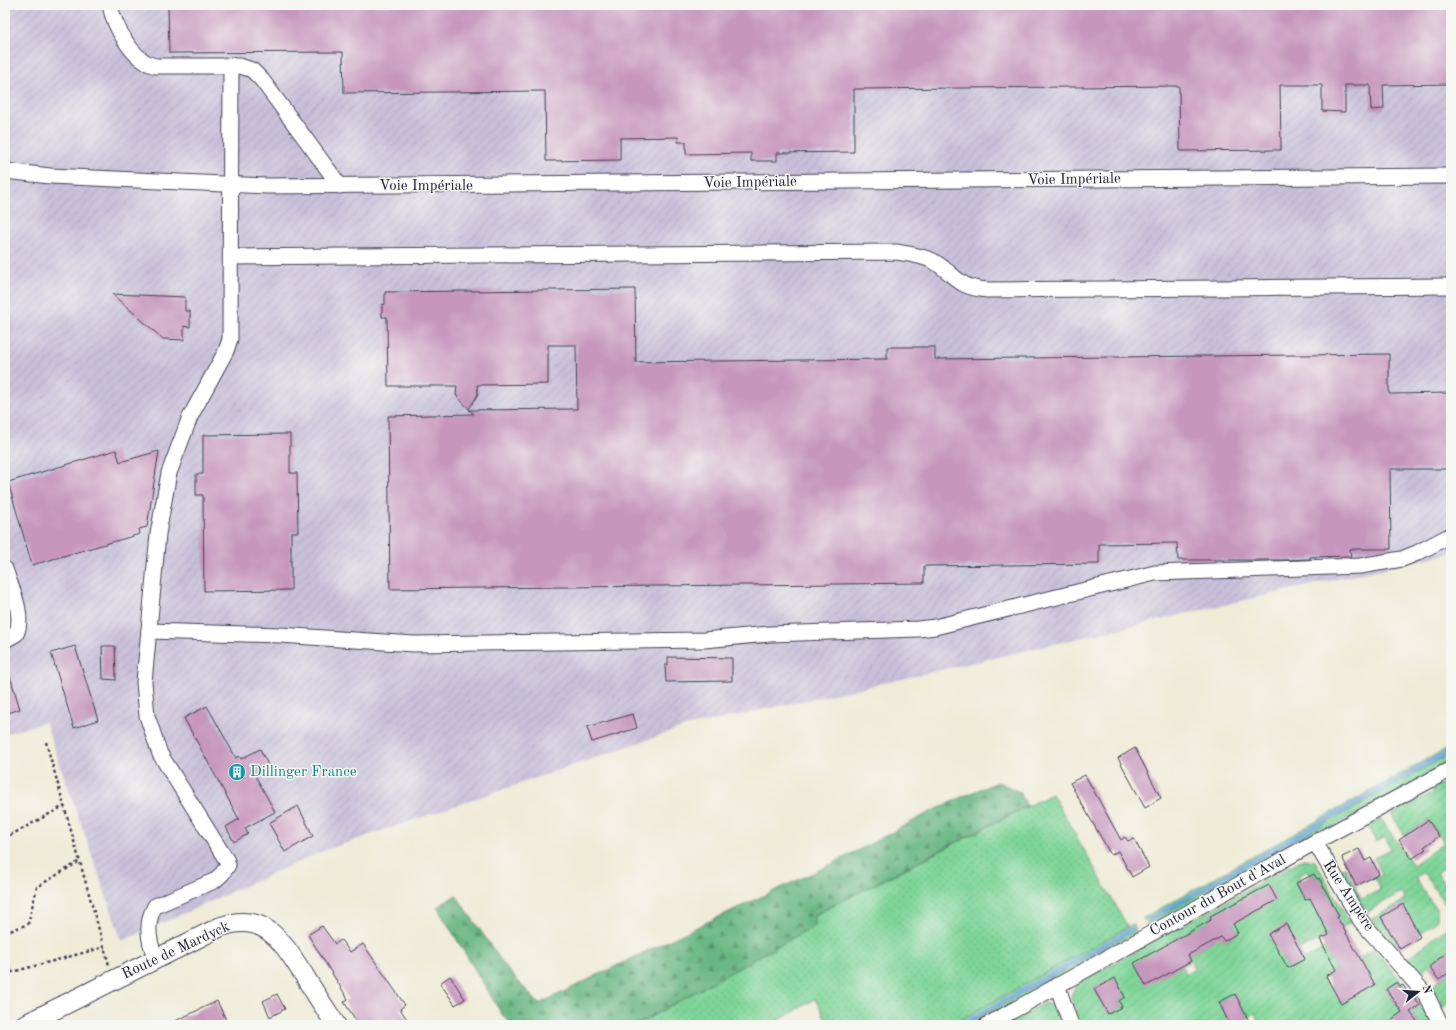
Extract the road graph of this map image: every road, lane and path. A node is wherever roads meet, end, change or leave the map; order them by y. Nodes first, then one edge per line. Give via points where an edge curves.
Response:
1 (110, 5) edge
2 (231, 65) junction
3 (5, 171) edge
4 (50, 176) junction
5 (1451, 176) edge
6 (5, 177) edge
7 (232, 186) junction
8 (340, 186) junction
9 (231, 257) junction
10 (1451, 286) edge
11 (1451, 535) edge
12 (5, 569) edge
13 (148, 631) junction
14 (5, 640) edge
15 (46, 742) dead end
16 (1451, 769) edge
17 (64, 806) junction
18 (5, 838) edge
19 (1315, 842) junction
20 (80, 861) junction
21 (5, 933) edge
22 (105, 947) junction
23 (156, 959) junction
24 (5, 964) edge
25 (13, 972) junction
26 (5, 974) edge
27 (113, 981) junction
28 (1057, 985) junction
29 (24, 1025) edge
30 (336, 1025) edge
31 (986, 1025) edge
32 (1071, 1025) edge
33 (1441, 1025) edge

1 - 2 street via 113,18 131,50 145,63 156,66
2 - 7 street
2 - 8 street via 246,67 256,74
3 - 4 street, Voie Impériale
4 - 6 street, Voie Impériale
4 - 7 street, Voie Impériale
5 - 8 street, Voie Impériale
7 - 8 street, Voie Impériale
7 - 9 street
9 - 10 street via 896,252 921,256 940,266 959,283 987,290
9 - 13 street via 228,345 190,417 169,473 158,534
11 - 13 street via 1417,553 1392,561 1330,568 1155,572 918,629 770,634 709,640 414,644 280,635
12 - 14 street via 20,625 16,634
13 - 23 street via 144,687 150,730 167,767 226,858 228,865 214,881 155,906 149,935
15 - 17 path
16 - 19 street, Contour du Bout d'Aval
17 - 18 path
17 - 20 path
19 - 28 street, Contour du Bout d'Aval
19 - 33 street, Rue Ampère via 1361,922 1427,996
20 - 21 path via 37,886 28,924
20 - 22 path
22 - 25 path
22 - 27 path
23 - 27 main road, Route de Mardyck
23 - 30 main road, Route de Mardyck via 225,925 240,923 260,926 274,934 286,947
24 - 25 path
25 - 26 path
27 - 29 main road, Route de Mardyck
28 - 31 street, Contour du Bout d'Aval
28 - 32 street

